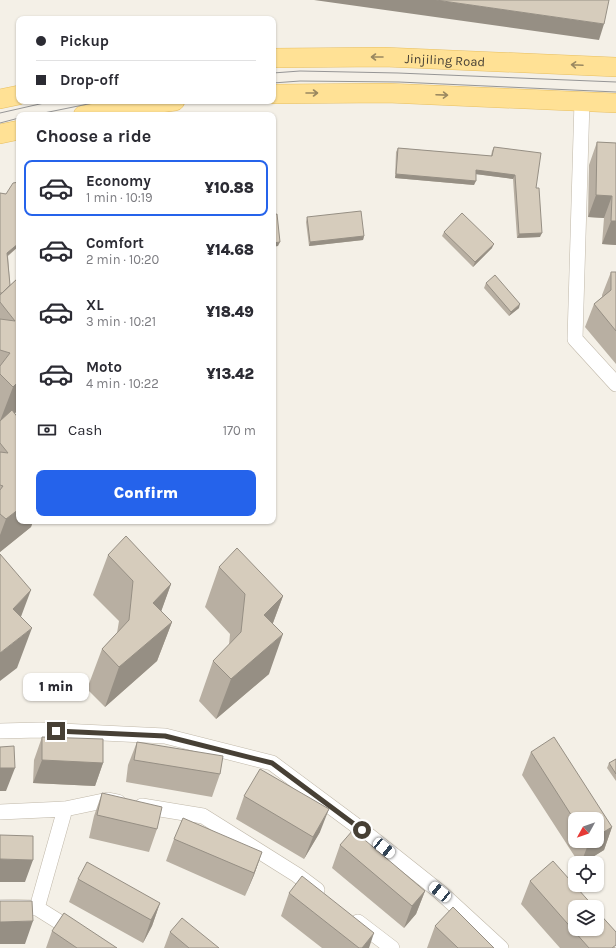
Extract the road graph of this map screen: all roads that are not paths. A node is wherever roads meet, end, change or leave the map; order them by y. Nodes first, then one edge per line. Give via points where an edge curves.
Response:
1 (276, 58) edge
2 (616, 67) edge
3 (276, 94) edge
4 (16, 96) edge
5 (0, 99) edge
6 (582, 101) junction
7 (616, 103) edge
8 (152, 104) edge
9 (101, 112) edge
10 (16, 131) edge
11 (0, 134) edge
12 (616, 384) edge
13 (0, 730) edge
14 (65, 809) junction
15 (0, 812) edge
16 (326, 897) edge
17 (0, 907) edge
18 (37, 908) junction
19 (349, 915) edge
20 (101, 948) edge
21 (392, 948) edge
22 (501, 948) edge

2 -> 1 main road, Jinjiling Road via 384,57
3 -> 6 main road via 387,94
4 - 5 main road
6 - 7 main road
6 - 12 lane via 576,339
8 - 9 main road
10 - 11 main road
13 - 22 lane via 165,736 272,763 428,883
14 - 15 lane
14 - 16 lane via 108,800 202,816
14 - 18 lane
17 - 18 lane
18 - 20 lane
19 - 21 lane

